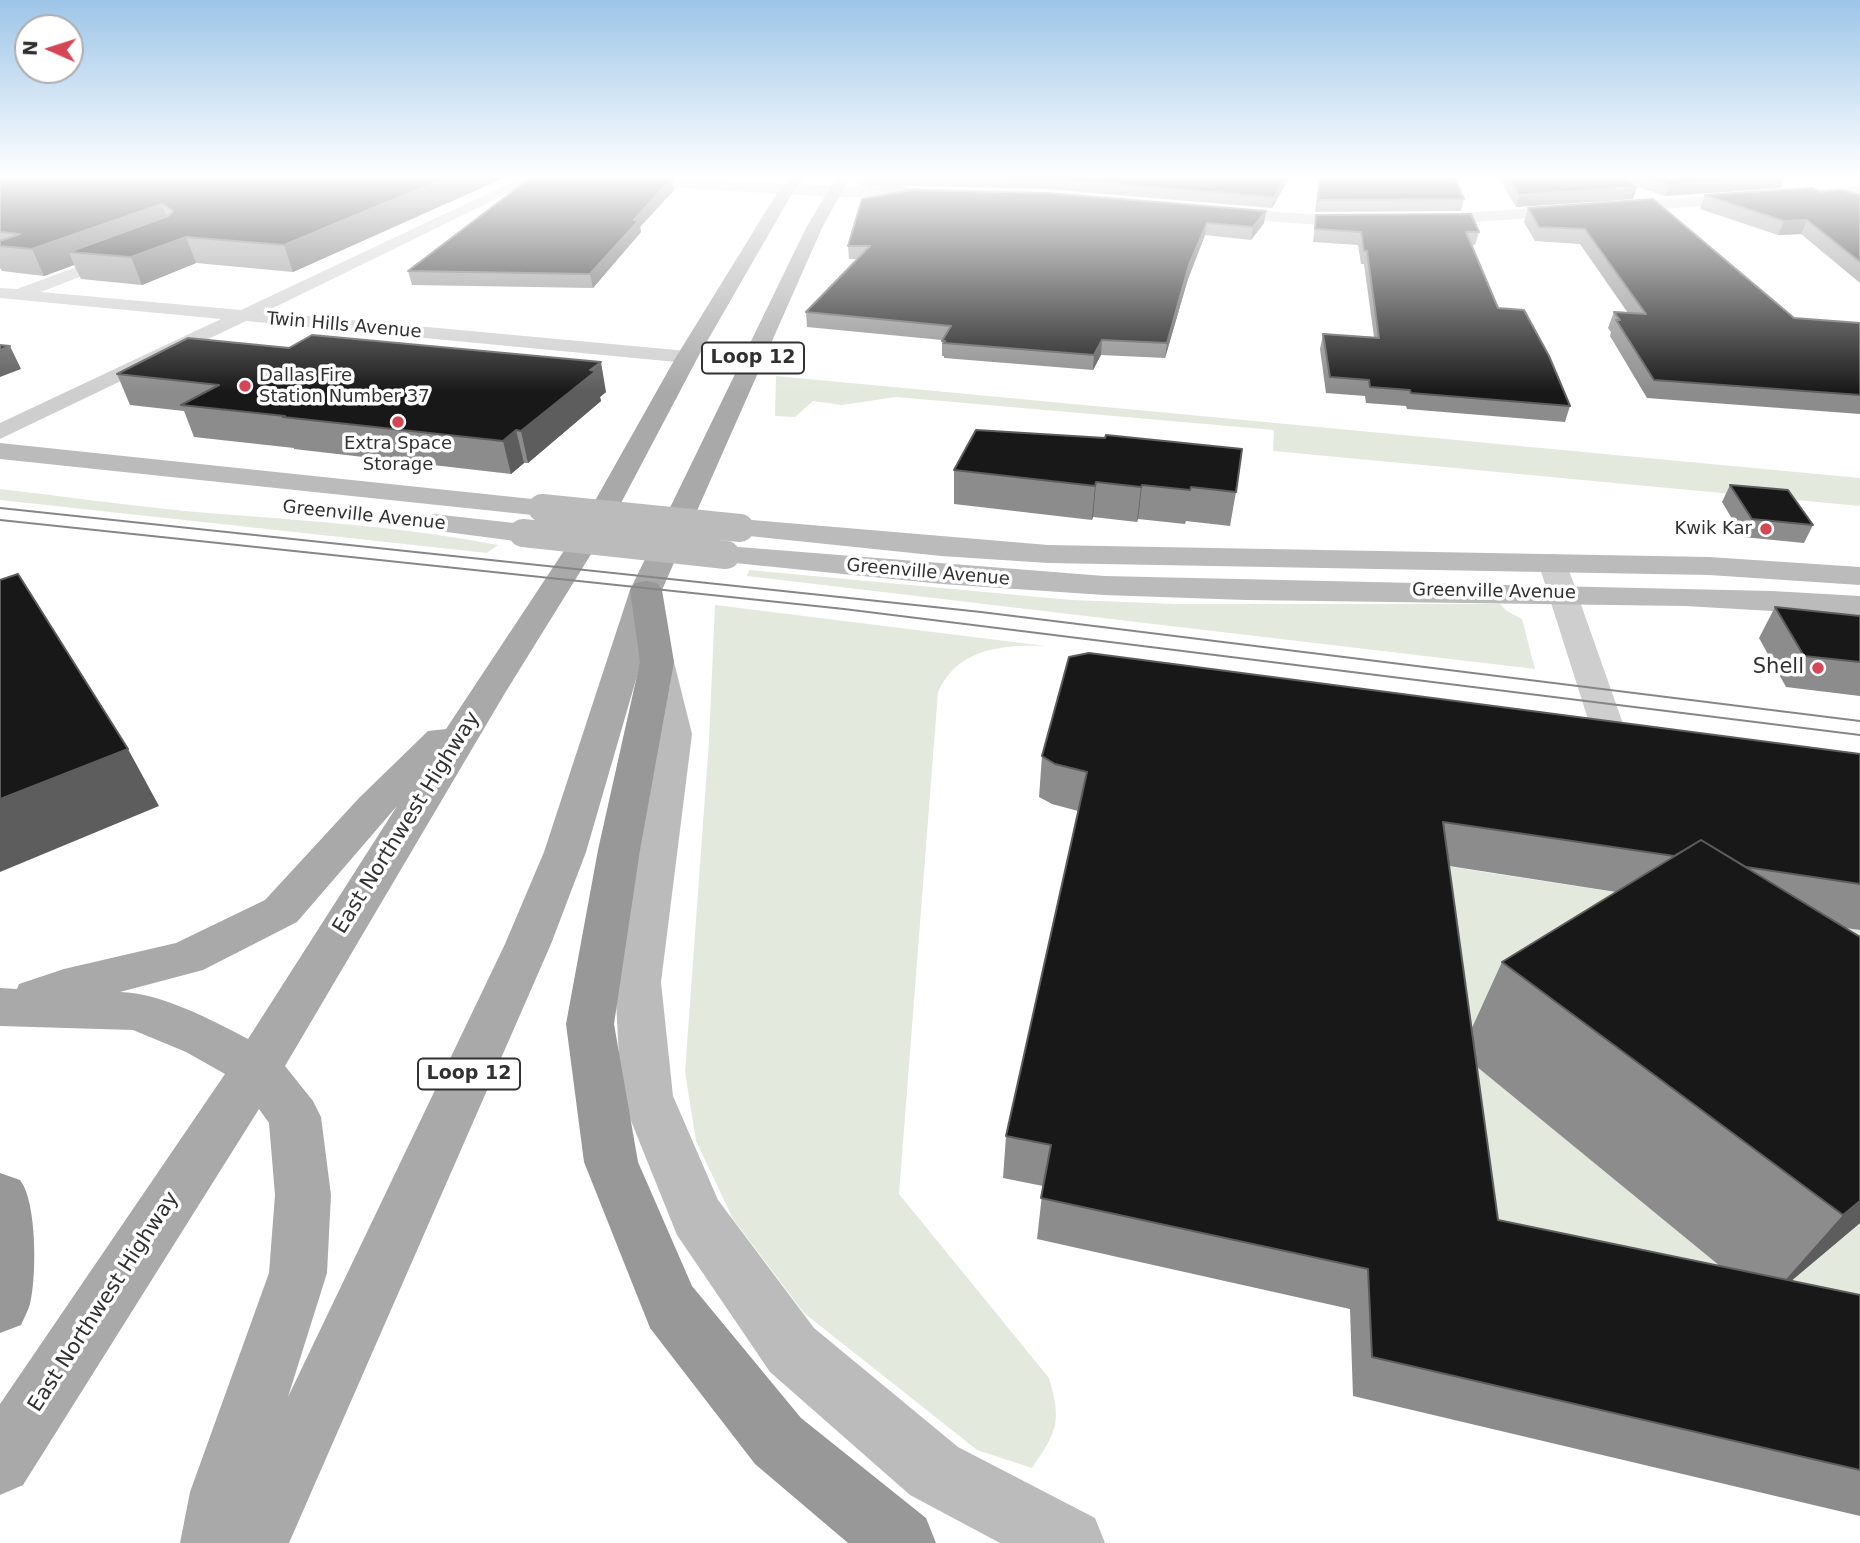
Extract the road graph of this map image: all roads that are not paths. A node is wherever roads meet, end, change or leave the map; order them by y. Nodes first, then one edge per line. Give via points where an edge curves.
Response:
1 (385, 248) edge
2 (753, 248) edge
3 (805, 248) edge
4 (136, 250) edge
5 (9, 294) edge
6 (242, 316) junction
7 (687, 356) junction
8 (0, 432) edge
9 (0, 451) edge
10 (0, 476) edge
11 (330, 512) dead end
12 (413, 521) dead end
13 (733, 542) junction
14 (1552, 562) junction
15 (1860, 576) edge
16 (646, 590) junction
17 (1562, 593) junction
18 (1860, 606) edge
19 (657, 662) junction
20 (487, 693) junction
21 (1610, 735) edge
22 (2, 1007) edge
23 (257, 1069) junction
24 (0, 1198) edge
25 (0, 1304) edge
26 (0, 1462) edge
27 (215, 1543) edge
28 (254, 1543) edge
29 (901, 1543) edge
30 (1070, 1543) edge

1 - 6 street
2 - 7 main road, East Northwest Highway / Loop 12
3 - 16 main road, Loop 12
4 - 5 street
5 - 6 street, Twin Hills Avenue
6 - 7 street, Twin Hills Avenue
6 - 8 street
7 - 20 main road, East Northwest Highway / Loop 12 via 597,522
9 - 13 main road, Greenville Avenue, bridge via 542,508
10 - 11 main road, Greenville Avenue
12 - 13 main road, Greenville Avenue, bridge via 523,533
13 - 14 main road, Greenville Avenue via 1048,554
13 - 17 main road, Greenville Avenue via 1053,584
14 - 15 main road, Greenville Avenue
14 - 17 street
16 - 19 highway
16 - 28 main road, Loop 12 via 565,852 528,944
17 - 18 main road, Greenville Avenue
17 - 21 street
19 - 29 highway via 590,1024 611,1162 671,1307 778,1441
19 - 30 main road via 673,734 638,982 648,1096 697,1217 792,1350 934,1471
20 - 22 main road via 373,807 281,911 187,958
20 - 23 main road, East Northwest Highway / Loop 12
22 - 23 main road via 137,1011 203,1038
23 - 26 main road, East Northwest Highway / Loop 12
23 - 27 main road via 295,1117 303,1195 298,1273 224,1492
24 - 25 highway via 4,1272

